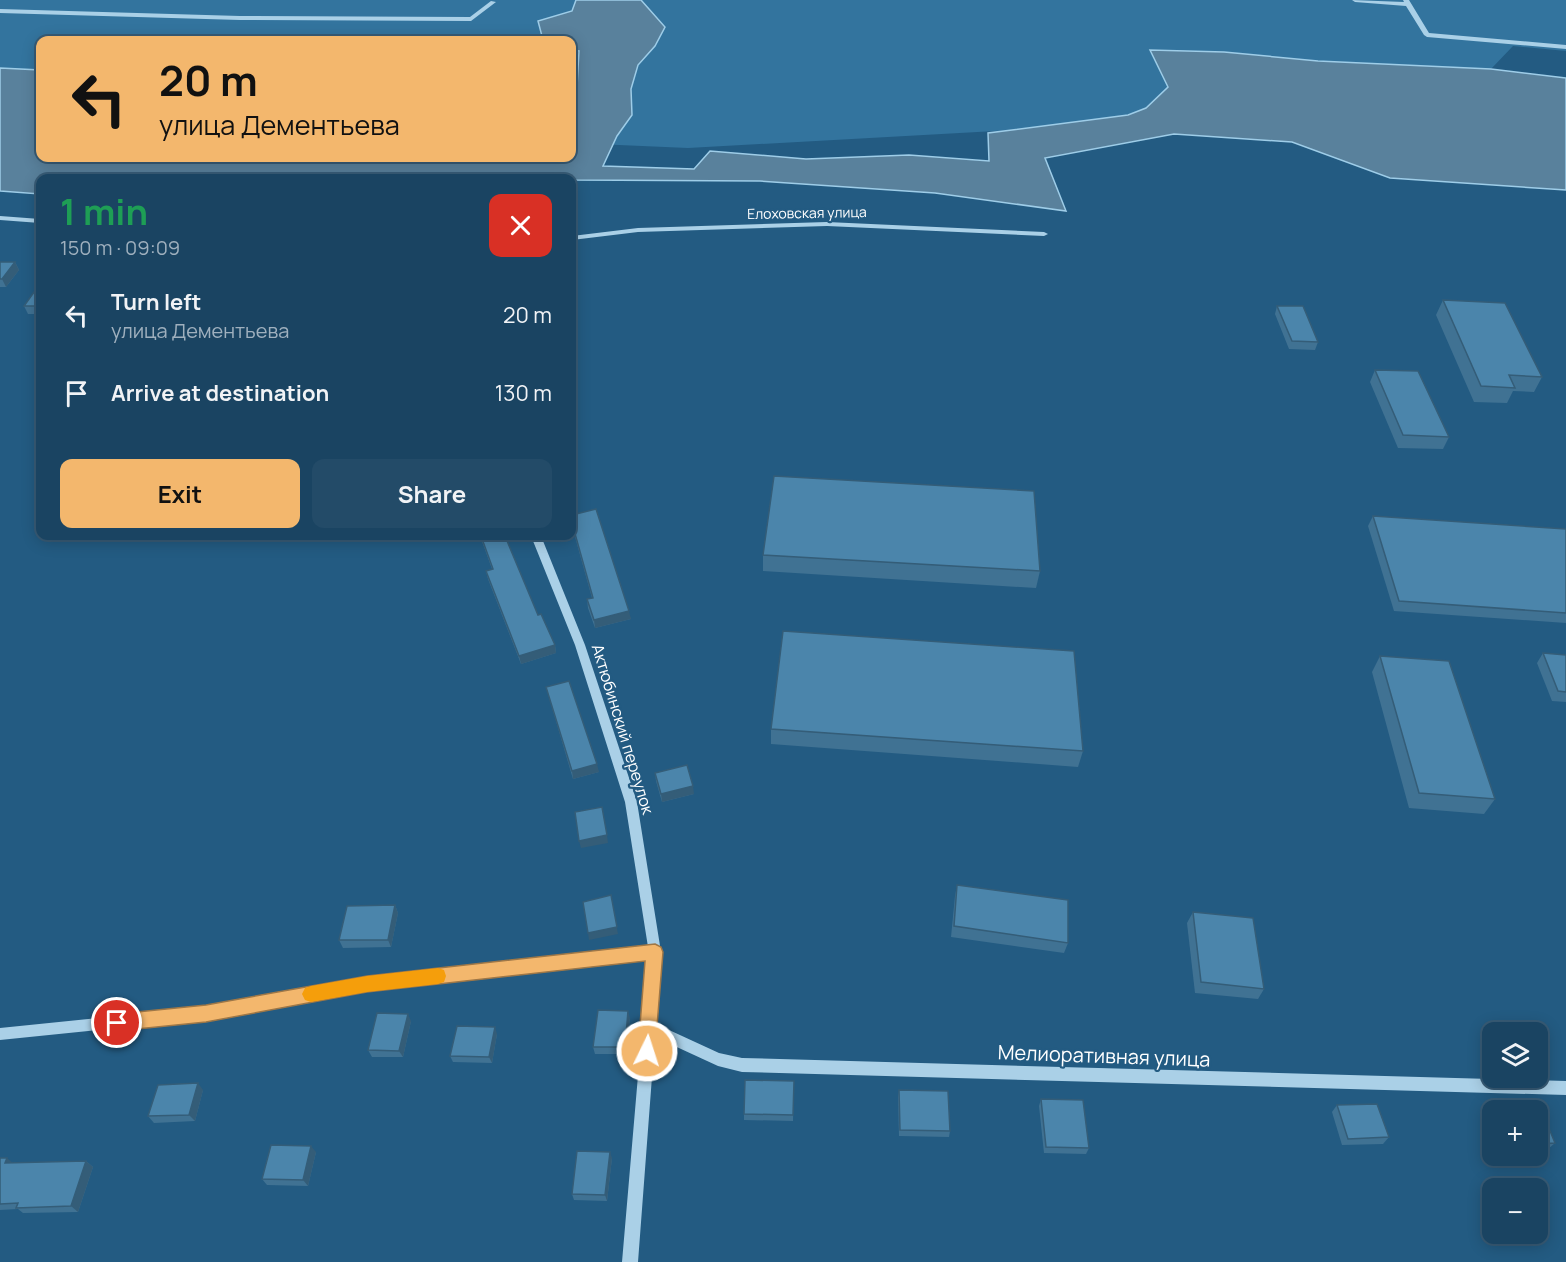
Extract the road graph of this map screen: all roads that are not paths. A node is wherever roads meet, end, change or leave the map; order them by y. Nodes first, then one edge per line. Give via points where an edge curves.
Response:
1 (1355, 0) edge
2 (494, 2) dead end
3 (1406, 2) edge
4 (0, 11) edge
5 (1566, 47) edge
6 (0, 218) edge
7 (36, 221) edge
8 (1044, 234) dead end
9 (576, 238) edge
10 (538, 540) edge
11 (655, 952) junction
12 (648, 1027) junction
13 (0, 1034) edge
14 (1566, 1088) edge
15 (630, 1262) edge

1 - 3 street
2 - 4 street via 471,19 210,18
3 - 5 street via 1427,35
6 - 7 street
8 - 9 street, Елоховская улица via 827,224 638,230
10 - 11 street, Актюбинский переулок via 580,645 631,802
11 - 12 street, Актюбинский переулок
11 - 13 street via 367,984 206,1013
12 - 14 street, Мелиоративная улица via 718,1059 742,1065
12 - 15 street, Актюбинский переулок

